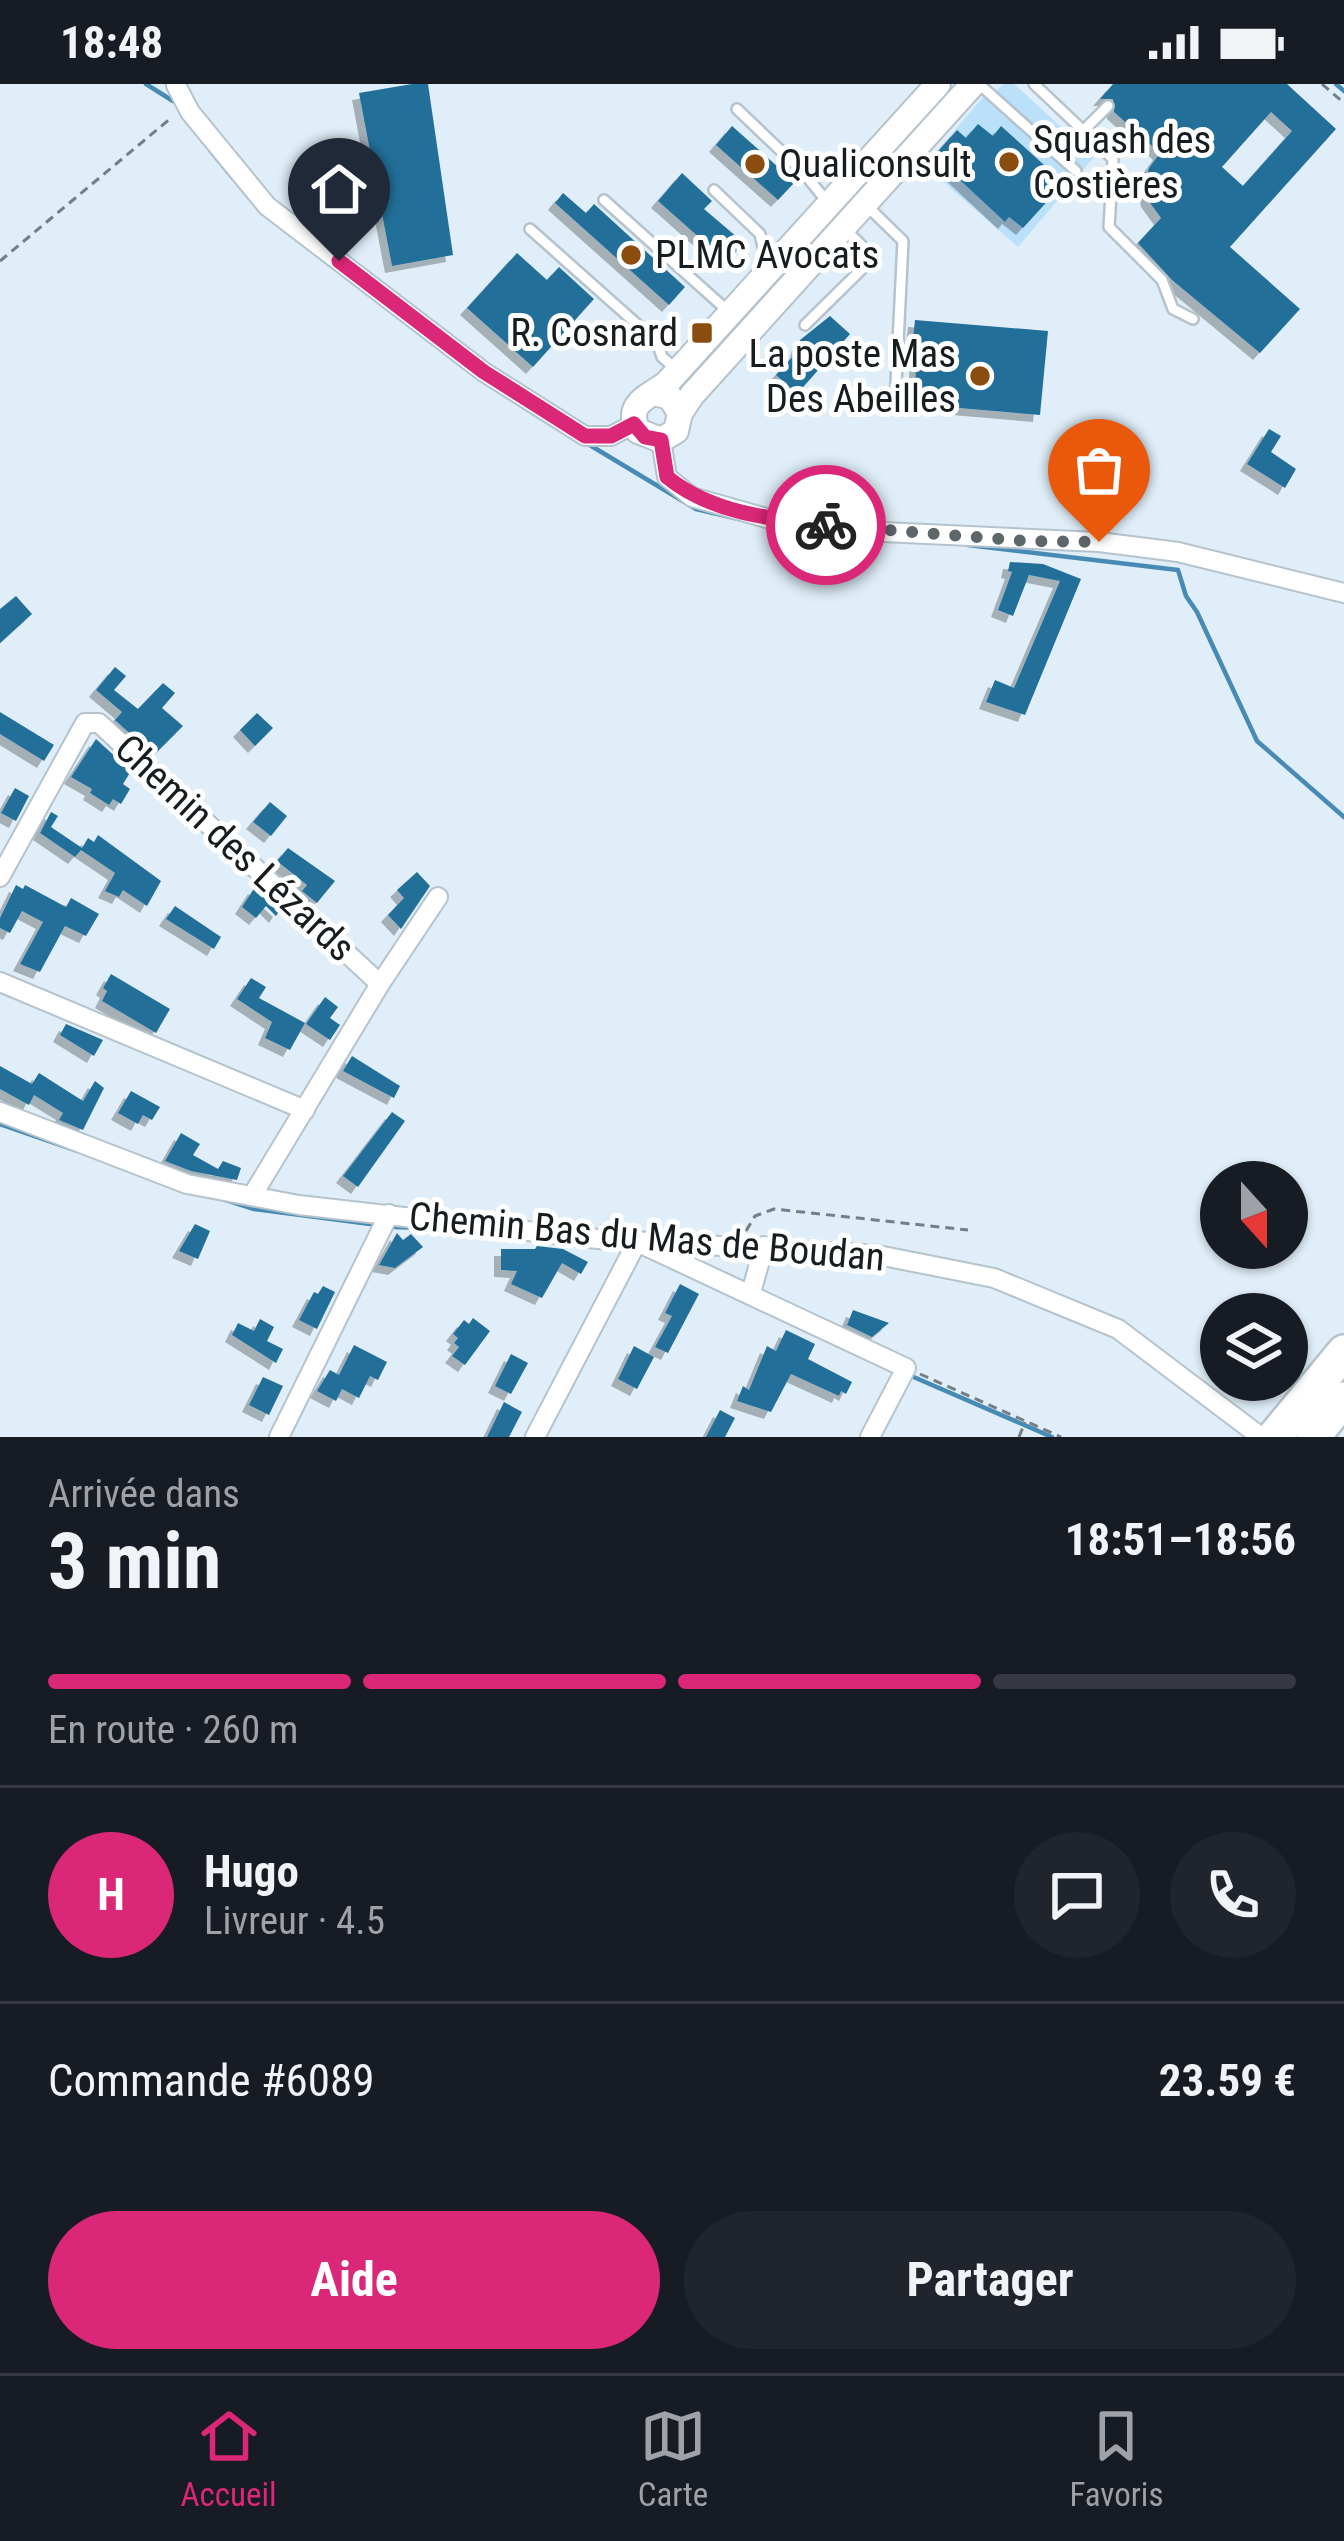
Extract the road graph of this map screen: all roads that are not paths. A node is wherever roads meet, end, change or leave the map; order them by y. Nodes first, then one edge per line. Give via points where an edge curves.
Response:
1 (187, 84) edge
2 (938, 84) edge
3 (976, 84) edge
4 (1034, 84) edge
5 (174, 85) edge
6 (1108, 106) dead end
7 (737, 109) dead end
8 (1084, 130) junction
9 (1076, 171) dead end
10 (714, 190) dead end
11 (604, 200) dead end
12 (865, 204) junction
13 (829, 205) junction
14 (844, 228) junction
15 (530, 229) dead end
16 (778, 261) junction
17 (730, 313) junction
18 (1192, 319) dead end
19 (805, 326) dead end
20 (678, 371) junction
21 (654, 393) junction
22 (895, 404) dead end
23 (680, 413) junction
24 (634, 424) junction
25 (661, 440) junction
26 (1344, 593) edge
27 (0, 877) edge
28 (438, 897) dead end
29 (0, 982) edge
30 (380, 984) junction
31 (305, 1110) junction
32 (0, 1112) edge
33 (251, 1196) junction
34 (389, 1214) junction
35 (637, 1242) junction
36 (754, 1246) junction
37 (751, 1293) junction
38 (1344, 1352) edge
39 (1344, 1400) edge
40 (278, 1437) edge
41 (535, 1437) edge
42 (870, 1437) edge
43 (1261, 1437) edge
44 (1274, 1437) edge
45 (1313, 1437) edge

1 - 5 street
2 - 13 main road
3 - 9 lane
3 - 12 main road
4 - 8 lane
5 - 24 street via 267,206 484,372 585,436 611,436
6 - 8 lane
7 - 13 lane
8 - 18 lane via 1113,159 1109,227 1162,280 1173,309
10 - 16 lane
11 - 17 lane
12 - 14 main road
12 - 22 lane via 903,241
13 - 16 main road
14 - 19 lane via 868,263
14 - 23 main road
15 - 20 lane via 657,342
16 - 17 main road
17 - 20 main road
20 - 21 main road
21 - 23 main road via 670,397
21 - 24 main road via 636,406
23 - 25 main road via 676,430
24 - 25 main road
25 - 26 street via 667,477 692,497 770,519 1178,552
27 - 30 street, Chemin des Lézards via 85,723 99,723
28 - 30 street
29 - 31 street
30 - 31 street
31 - 33 street
32 - 33 street, Chemin Bas du Mas de Boudan via 187,1184
33 - 34 street, Chemin Bas du Mas de Boudan
34 - 35 street, Chemin Bas du Mas de Boudan
34 - 40 street
35 - 36 street, Chemin Bas du Mas de Boudan
35 - 37 street
35 - 41 street
36 - 37 street
36 - 43 street, Chemin Bas du Mas de Boudan via 878,1255 994,1278 1118,1329
37 - 42 street via 906,1368
38 - 44 highway
39 - 45 highway

